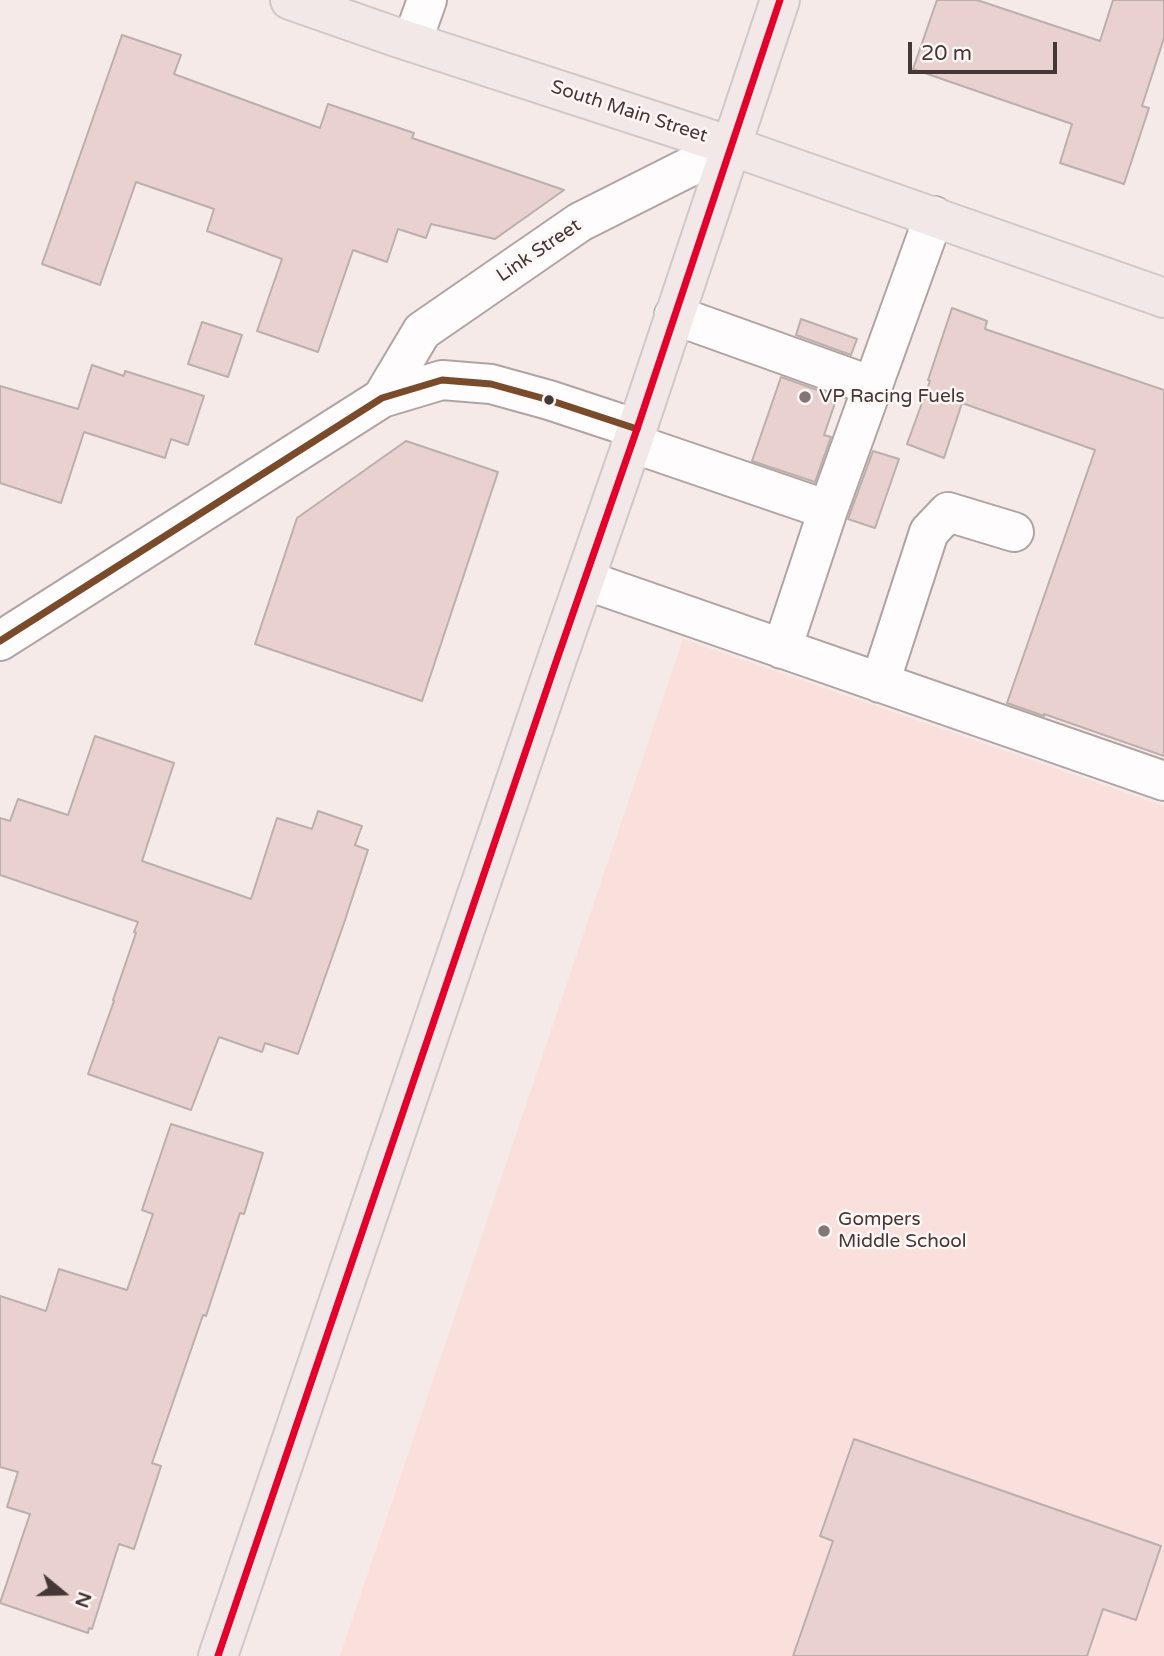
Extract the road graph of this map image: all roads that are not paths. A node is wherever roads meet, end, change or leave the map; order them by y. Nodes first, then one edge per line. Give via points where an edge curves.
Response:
1 (290, 0) edge
2 (427, 0) edge
3 (780, 0) edge
4 (412, 42) junction
5 (732, 146) junction
6 (934, 216) junction
7 (1164, 298) edge
8 (674, 316) junction
9 (872, 386) junction
10 (382, 398) junction
11 (634, 436) junction
12 (828, 510) junction
13 (1014, 532) dead end
14 (585, 580) junction
15 (0, 641) edge
16 (782, 649) junction
17 (880, 683) junction
18 (1164, 781) edge
19 (218, 1656) edge

1 - 4 main road, South Main Street
2 - 4 street
3 - 5 main road
4 - 5 main road, South Main Street
5 - 6 main road, South Main Street
5 - 8 main road
5 - 10 street, Link Street via 580,222 422,331
6 - 7 main road, South Main Street
6 - 9 street
8 - 9 street
8 - 11 main road
9 - 12 street
10 - 11 street, Link Street via 442,380 491,384 549,400
10 - 15 street, Link Street
11 - 12 street, Link Street
11 - 14 main road
12 - 16 street
13 - 17 street via 948,512 929,532
14 - 16 street
14 - 19 main road
16 - 17 street
17 - 18 street

